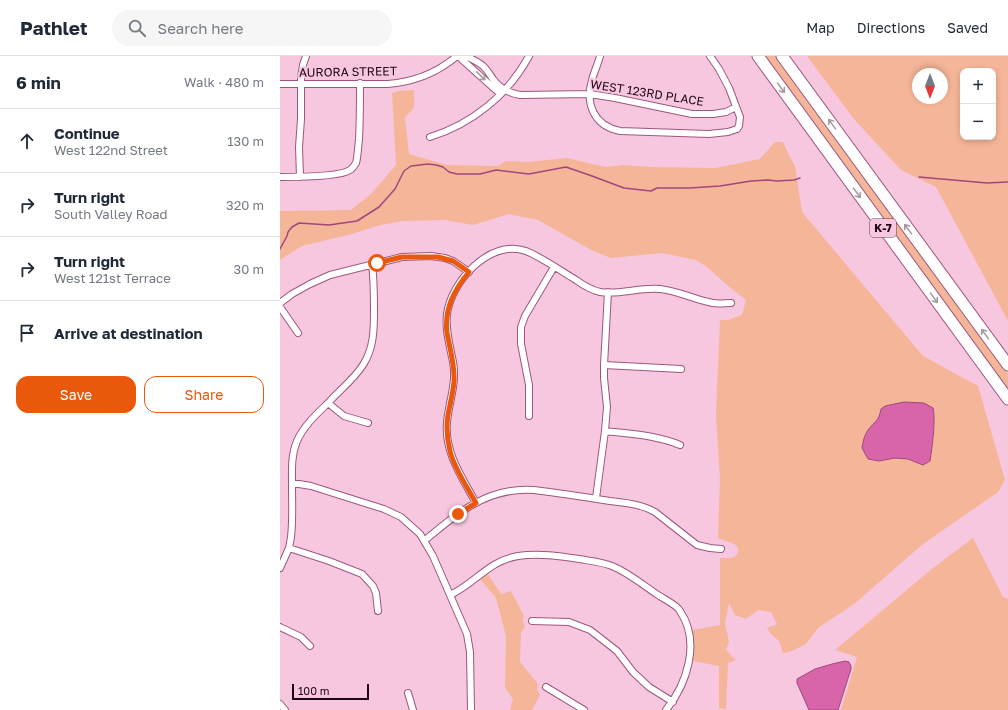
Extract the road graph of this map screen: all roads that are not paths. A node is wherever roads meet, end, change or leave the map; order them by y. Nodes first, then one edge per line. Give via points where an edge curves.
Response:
1 (306, 56) edge
2 (457, 56) edge
3 (466, 56) edge
4 (529, 56) edge
5 (600, 56) edge
6 (710, 56) edge
7 (758, 56) edge
8 (782, 56) edge
9 (473, 58) edge
10 (360, 83) junction
11 (280, 84) edge
12 (301, 84) junction
13 (505, 90) junction
14 (590, 94) junction
15 (736, 107) junction
16 (430, 137) dead end
17 (280, 177) edge
18 (300, 177) junction
19 (372, 264) junction
20 (554, 267) junction
21 (469, 272) junction
22 (608, 292) junction
23 (280, 303) edge
24 (731, 303) dead end
25 (280, 307) edge
26 (298, 334) dead end
27 (604, 365) junction
28 (1008, 366) edge
29 (681, 369) dead end
30 (1008, 399) edge
31 (328, 403) junction
32 (529, 416) dead end
33 (368, 423) dead end
34 (605, 431) junction
35 (680, 445) dead end
36 (292, 484) junction
37 (596, 498) junction
38 (476, 503) junction
39 (425, 540) junction
40 (289, 548) junction
41 (721, 549) dead end
42 (280, 568) edge
43 (450, 595) junction
44 (378, 611) dead end
45 (532, 621) dead end
46 (280, 627) edge
47 (310, 646) dead end
48 (546, 687) dead end
49 (408, 693) dead end
50 (672, 702) junction
51 (280, 704) edge
52 (285, 710) edge
53 (413, 710) edge
54 (471, 710) edge
55 (584, 710) edge
56 (666, 710) edge

1 - 12 street
2 - 10 street, AURORA STREET via 435,71 410,81
2 -> 13 street, WEST 123RD PLACE via 497,91
3 - 9 street
4 - 13 street via 519,74
5 - 14 street via 591,82
6 - 15 street via 729,88
7 -> 30 highway, K-7
28 -> 8 highway, K-7
9 - 13 street
10 - 12 street, AURORA STREET
10 - 18 street via 358,148 352,169 324,176
11 - 12 street, AURORA STREET
12 - 18 street
13 - 14 street, WEST 123RD PLACE via 520,95
13 - 16 street via 479,113
14 - 15 street, WEST 123RD PLACE via 692,114 726,112
14 - 15 street via 594,115 607,128 620,131 709,134 728,132 739,126 740,117
17 - 18 street
19 - 21 street via 402,257 438,257 453,261
19 - 23 street via 323,278
19 - 31 street via 374,330 370,349 357,374
20 - 21 street via 524,251 514,249 487,256
20 - 22 street via 590,288
20 - 32 street via 521,327 521,344 529,385
21 - 38 street via 454,293 447,314 447,330 454,368 447,427 451,456
22 - 24 street via 660,289 713,303
22 - 27 street
25 - 26 street
27 - 29 street
27 - 34 street via 607,406
31 - 33 street via 344,416
31 - 36 street via 306,426 297,441 292,460
34 - 35 street via 657,437
34 - 37 street
36 - 39 street via 311,486 384,509 401,517
36 - 40 street
37 - 38 street via 525,490 506,492
37 - 41 street via 647,508 697,545
38 - 39 street
39 - 43 street
40 - 42 street
40 - 44 street via 362,574 376,592
43 - 50 street via 497,563 519,556 543,554 586,560 611,566 628,574 680,610 687,625 691,652 688,670
43 - 54 street via 469,642
45 - 50 street via 569,622 590,630 617,651 649,688
46 - 47 street via 301,637
48 - 55 street
49 - 53 street
50 - 56 street
51 - 52 street

